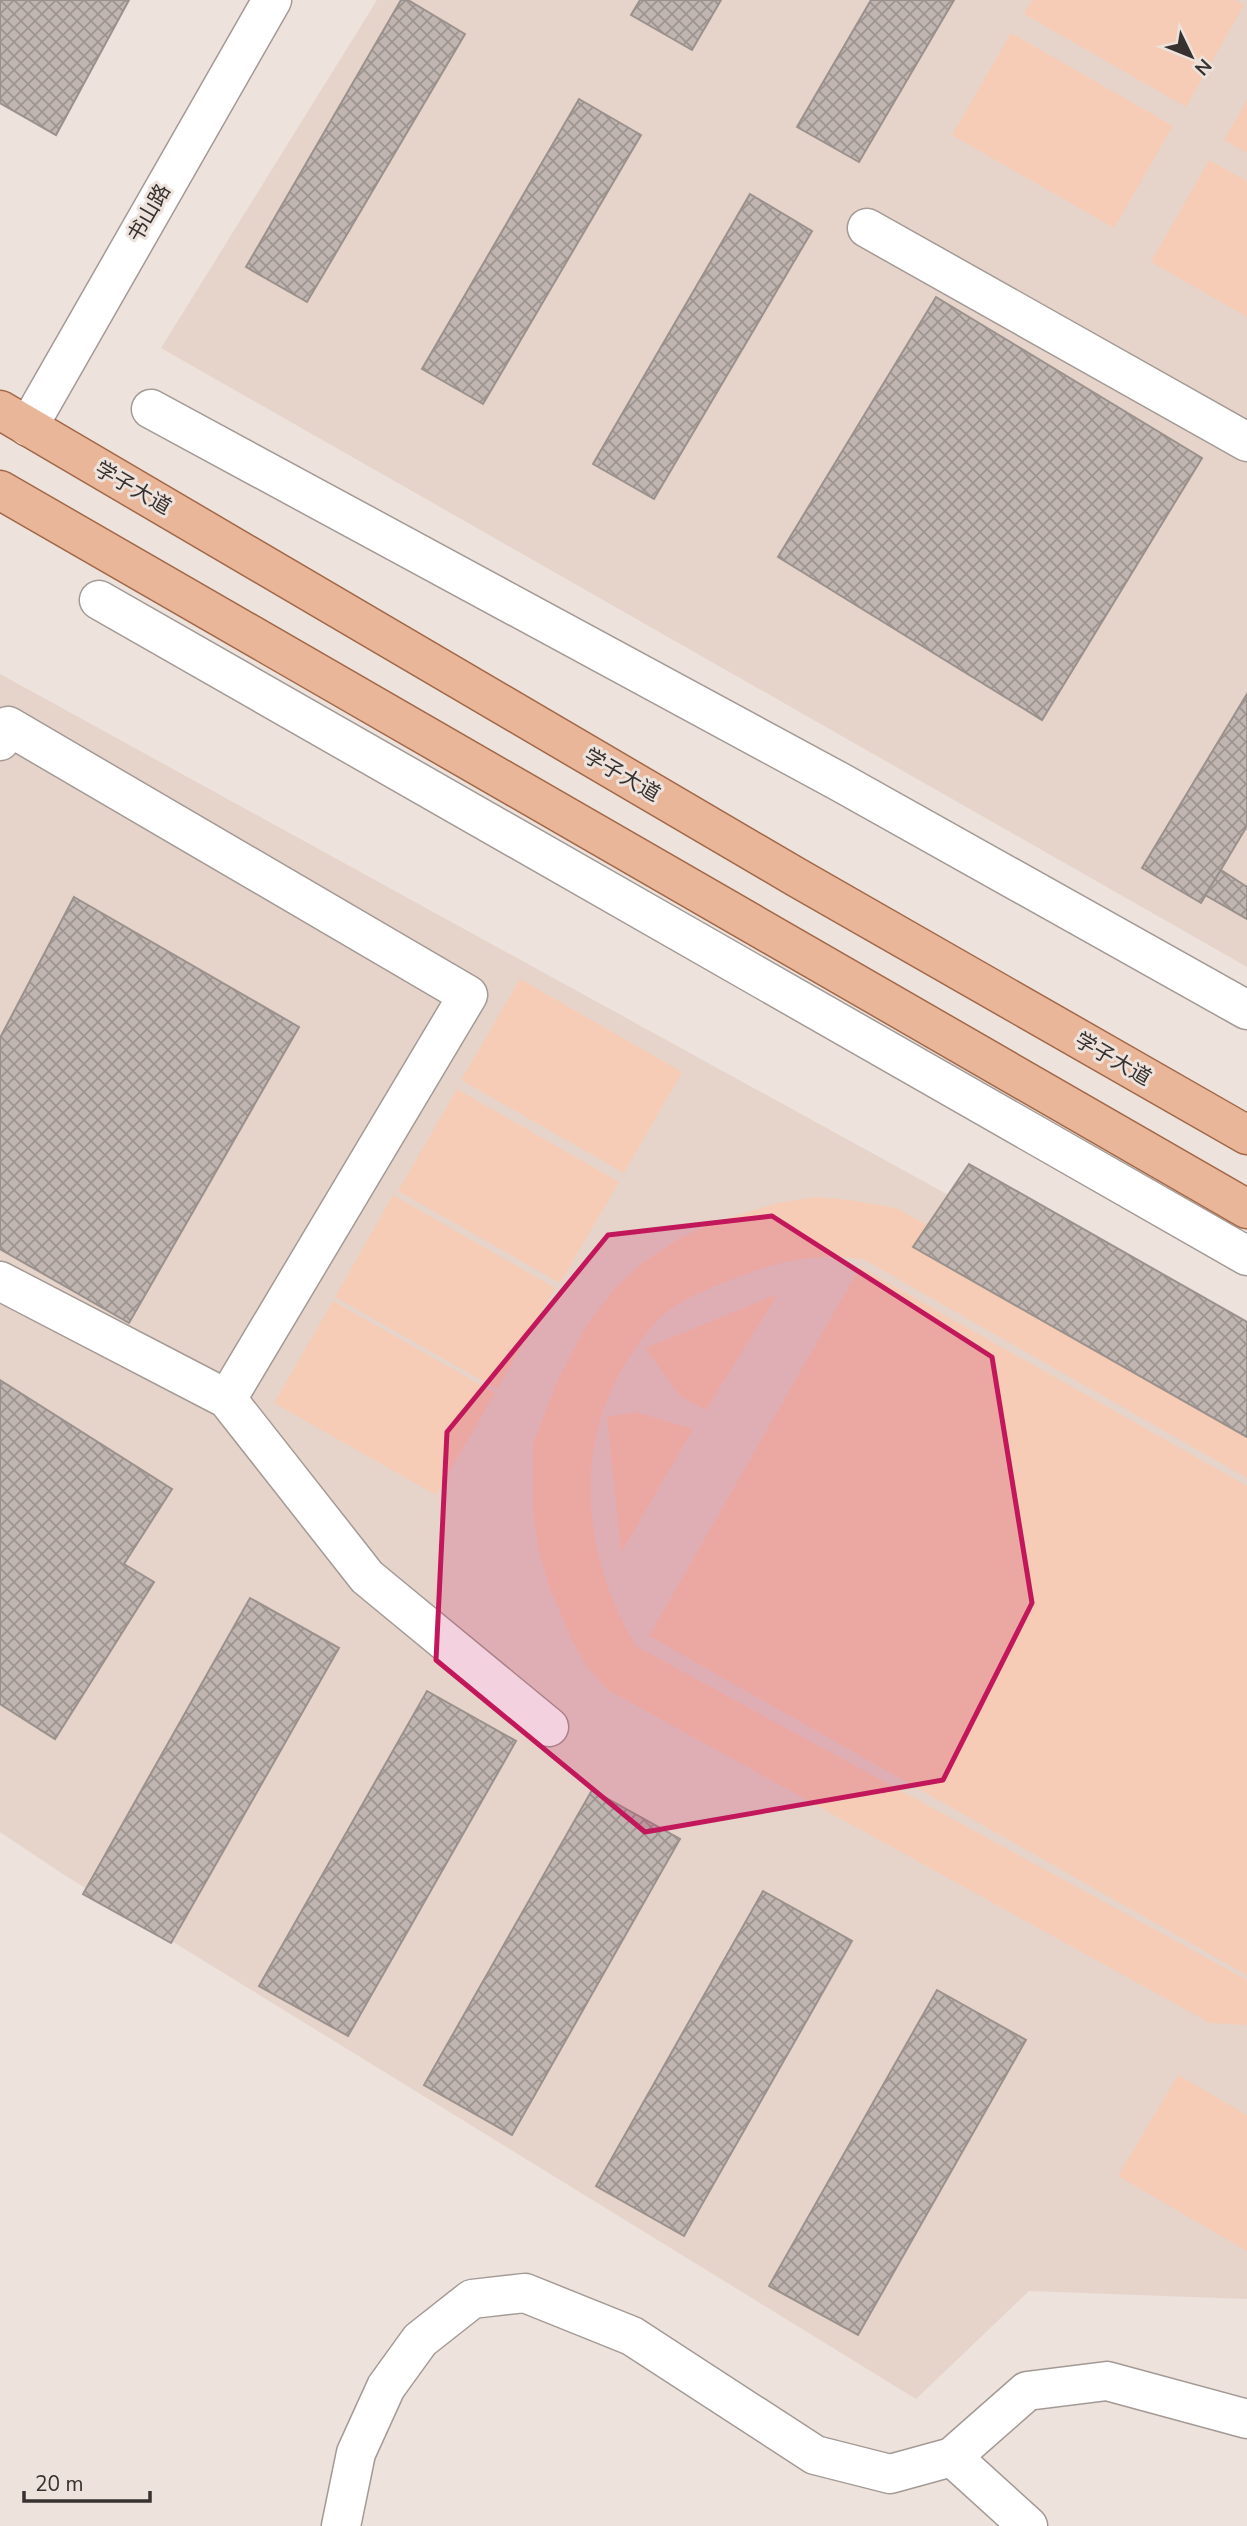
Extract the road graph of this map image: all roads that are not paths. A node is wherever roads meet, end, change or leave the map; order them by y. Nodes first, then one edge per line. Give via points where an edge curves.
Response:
1 (272, 0) edge
2 (867, 228) dead end
3 (151, 409) dead end
4 (14, 419) edge
5 (1247, 442) edge
6 (0, 490) edge
7 (99, 600) dead end
8 (0, 741) edge
9 (1247, 1010) edge
10 (1247, 1135) edge
11 (1247, 1209) edge
12 (1247, 1256) edge
13 (0, 1281) edge
14 (227, 1399) junction
15 (549, 1727) dead end
16 (1247, 2419) edge
17 (952, 2457) junction
18 (341, 2526) edge
19 (1028, 2526) edge

1 - 4 street, 书山路
2 - 5 street
3 - 9 street via 840,782
4 - 10 main road, 学子大道 via 771,863
6 - 11 main road
7 - 12 street
8 - 14 street via 8,726 468,995
13 - 14 street
14 - 15 street via 367,1577
16 - 17 street via 1107,2381 1027,2391
17 - 18 street via 890,2474 815,2455 632,2336 525,2293 472,2299 420,2340 386,2387 356,2453
17 - 19 street

